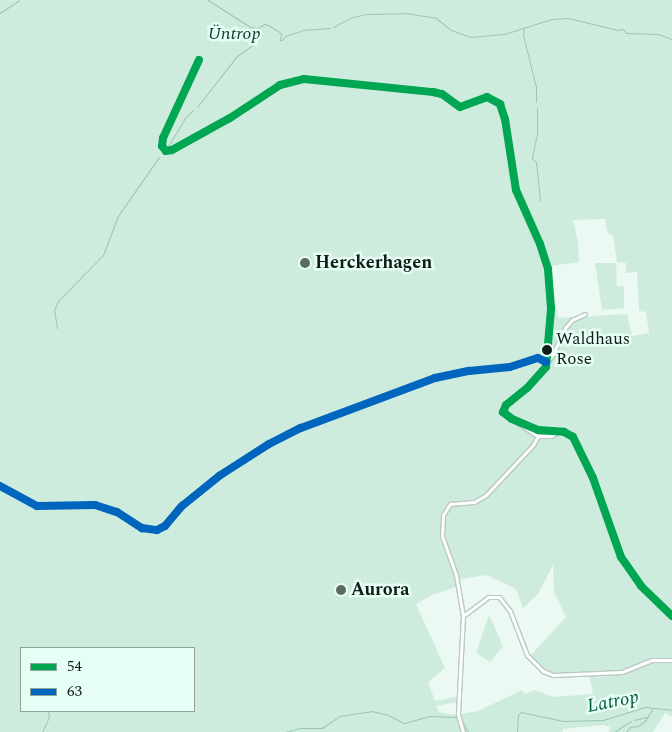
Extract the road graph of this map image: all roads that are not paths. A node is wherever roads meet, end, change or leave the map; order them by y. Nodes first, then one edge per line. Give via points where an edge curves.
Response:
1 (199, 60) dead end
2 (585, 314) dead end
3 (546, 362) junction
4 (512, 420) junction
5 (558, 432) junction
6 (538, 436) junction
7 (0, 486) edge
8 (463, 616) junction
9 (672, 616) edge
10 (672, 660) edge
11 (463, 732) edge

1 - 3 street via 163,138 162,146 166,151 230,118 280,84 304,79 433,92 442,94 460,107 484,98 498,102 506,119 516,190 548,269 550,323
2 - 3 street via 564,328
3 - 4 street via 545,369 536,379 504,406 503,413
3 - 7 street via 538,358 513,367 435,378 301,428 219,476 157,530 142,528 117,512 95,505 37,506
4 - 5 street via 540,431
4 - 6 street
5 - 6 street via 551,436
5 - 9 street via 568,433 576,441 594,478 616,544 629,571
6 - 8 street via 486,495 474,502 450,504 443,512 442,536 456,575
8 - 10 street via 488,596 501,598 510,611 526,654 542,671 553,675 622,672 652,660
8 - 11 street via 458,716

